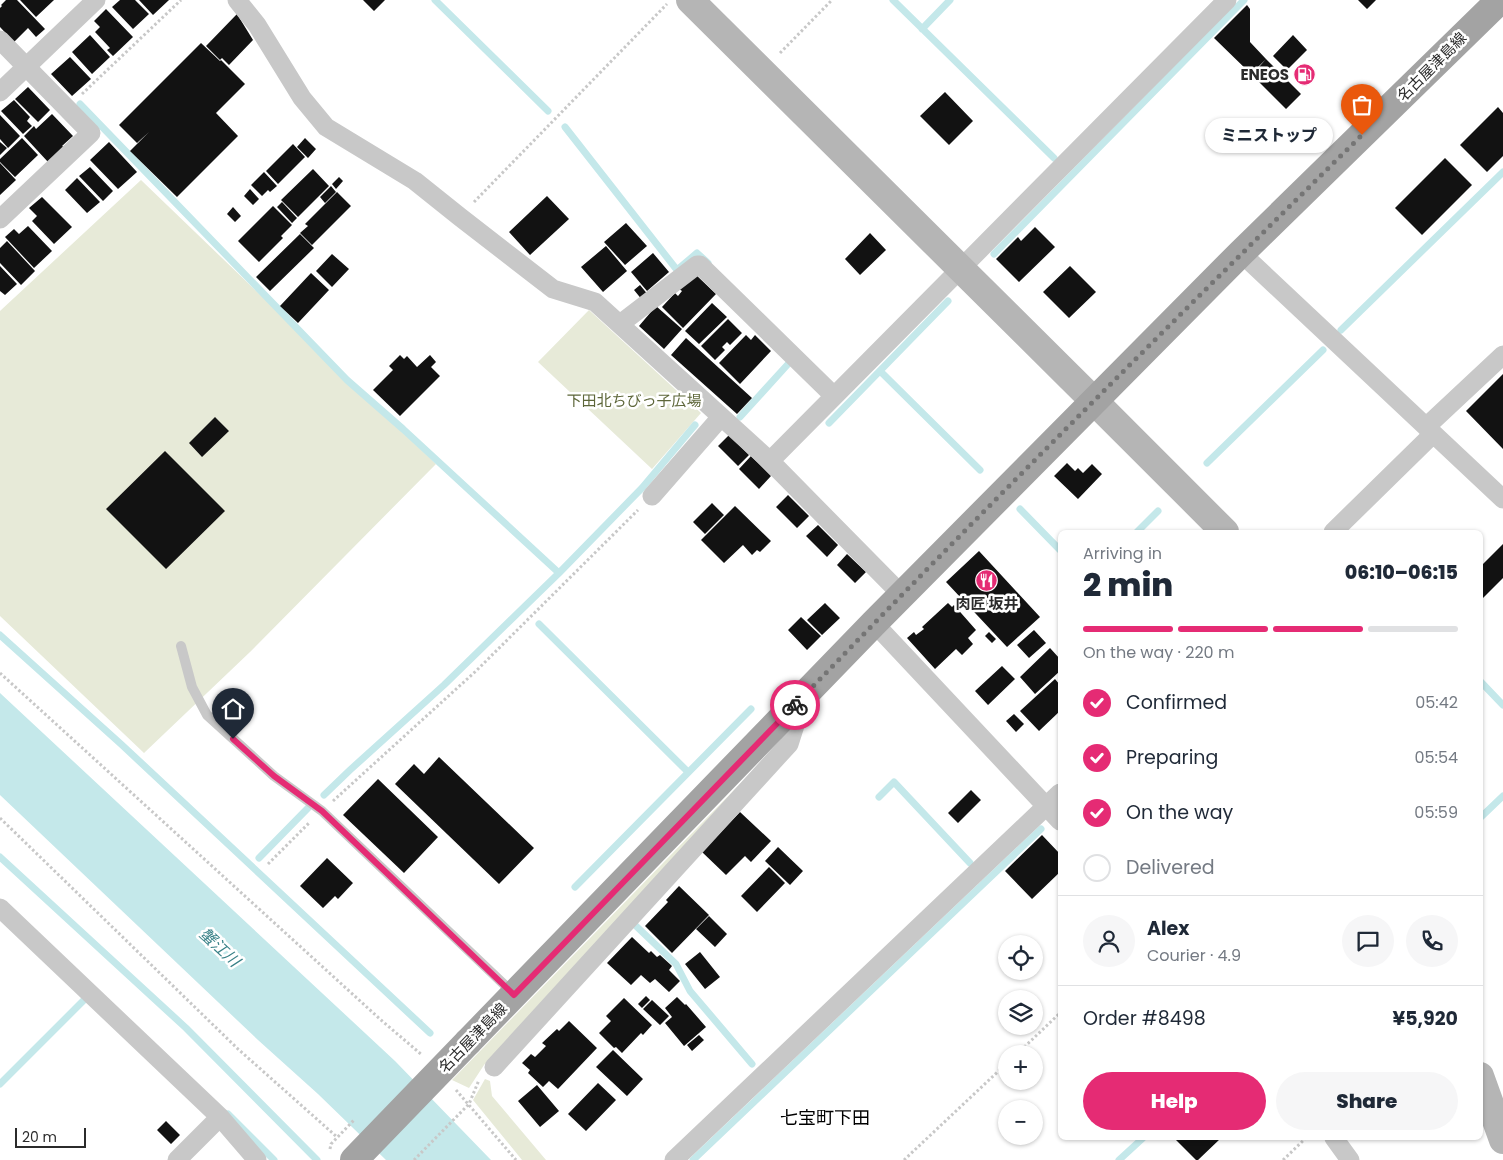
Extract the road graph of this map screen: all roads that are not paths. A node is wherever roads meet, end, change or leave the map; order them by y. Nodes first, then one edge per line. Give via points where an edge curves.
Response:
1 (96, 0) edge
2 (237, 0) edge
3 (690, 0) edge
4 (1227, 0) edge
5 (1500, 0) edge
6 (0, 40) edge
7 (26, 67) junction
8 (0, 92) edge
9 (0, 219) edge
10 (1241, 253) junction
11 (961, 269) junction
12 (620, 324) junction
13 (1503, 355) edge
14 (834, 396) junction
15 (1094, 400) junction
16 (721, 417) junction
17 (1429, 431) junction
18 (770, 461) junction
19 (652, 496) road end
20 (1503, 499) edge
21 (1223, 530) edge
22 (1335, 530) edge
23 (902, 595) junction
24 (874, 623) junction
25 (182, 646) dead end
26 (804, 696) junction
27 (1053, 799) edge
28 (1058, 815) edge
29 (0, 908) edge
30 (514, 995) junction
31 (494, 1067) dead end
32 (1483, 1084) edge
33 (220, 1117) junction
34 (1335, 1140) edge
35 (1503, 1140) edge
36 (348, 1151) edge
37 (177, 1160) edge
38 (257, 1160) edge
39 (674, 1160) edge
40 (1350, 1160) edge

1 - 7 street
2 - 12 street via 302,98 326,127 415,181 553,289 595,302
3 - 11 street
4 - 11 street
5 - 10 main road, 名古屋津島線
6 - 7 street
7 - 8 street
7 - 9 street via 92,133
10 - 15 main road, 名古屋津島線
10 - 17 street
11 - 14 street
11 - 15 street
12 - 14 street via 700,265
12 - 16 street
13 - 17 street
14 - 18 street
15 - 21 street
15 - 23 main road, 名古屋津島線
16 - 18 street
16 - 19 street
17 - 20 street
17 - 22 street
18 - 23 street
23 - 24 main road, 名古屋津島線
24 - 26 main road, 名古屋津島線
24 - 27 street
25 - 30 lane via 192,687 208,715 274,776 322,811
26 - 30 main road, 名古屋津島線
26 - 31 street via 789,744
27 - 28 street
27 - 39 street
29 - 33 street
30 - 36 main road, 名古屋津島線, bridge via 468,1042
32 - 35 street
33 - 37 street
33 - 38 street
34 - 40 street

